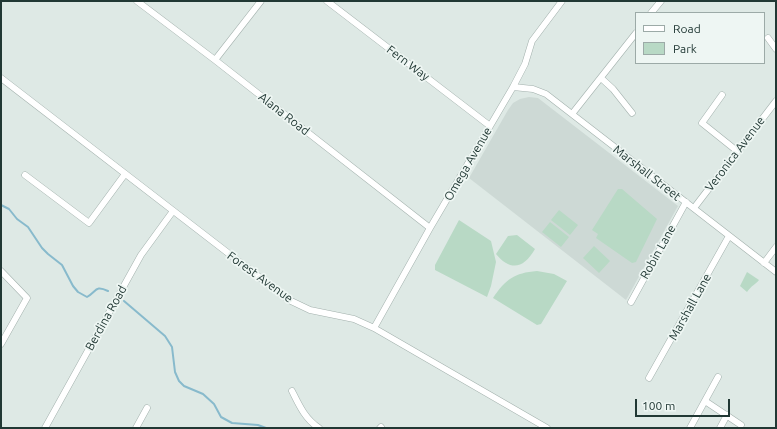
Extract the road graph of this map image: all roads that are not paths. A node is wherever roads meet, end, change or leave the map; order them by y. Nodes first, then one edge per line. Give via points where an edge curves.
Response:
1 (136, 1) edge
2 (261, 1) edge
3 (327, 1) edge
4 (562, 1) edge
5 (661, 1) edge
6 (653, 12) edge
7 (635, 34) edge
8 (768, 38) dead end
9 (776, 49) edge
10 (215, 60) junction
11 (1, 78) edge
12 (601, 78) junction
13 (513, 87) junction
14 (722, 96) dead end
15 (776, 101) edge
16 (632, 113) dead end
17 (572, 114) junction
18 (490, 126) junction
19 (737, 152) junction
20 (125, 174) junction
21 (25, 176) dead end
22 (686, 202) junction
23 (694, 208) junction
24 (174, 212) junction
25 (430, 228) junction
26 (730, 236) junction
27 (776, 247) edge
28 (764, 263) junction
29 (1, 271) edge
30 (776, 272) edge
31 (631, 302) dead end
32 (374, 328) junction
33 (1, 344) edge
34 (718, 377) dead end
35 (649, 378) dead end
36 (292, 390) dead end
37 (705, 401) junction
38 (147, 408) dead end
39 (727, 415) junction
40 (536, 422) junction
41 (741, 425) dead end
42 (45, 428) edge
43 (136, 428) edge
44 (319, 428) edge
45 (533, 428) edge
46 (548, 428) edge
47 (690, 428) edge
48 (720, 428) edge

1 - 10 street, Alana Road
2 - 10 street
3 - 18 street, Fern Way
4 - 13 street, Omega Avenue via 532,41 525,64
5 - 6 street
7 - 12 street
8 - 9 street
10 - 25 street, Alana Road
11 - 20 street, Forest Avenue
12 - 16 street
12 - 17 street
13 - 17 street, Marshall Street via 543,92
13 - 18 street, Omega Avenue
14 - 19 street via 702,123
15 - 19 street, Veronica Avenue
17 - 22 street, Marshall Street
18 - 25 street, Omega Avenue
19 - 23 street, Veronica Avenue
20 - 21 street via 90,222
20 - 24 street, Forest Avenue
22 - 23 street, Marshall Street
22 - 31 street, Robin Lane
23 - 26 street, Marshall Street
24 - 32 street, Forest Avenue via 289,300 310,310 354,319
24 - 42 street, Berdina Road via 141,255
25 - 32 street, Omega Avenue
26 - 28 street, Marshall Street
26 - 35 street, Marshall Lane
27 - 28 street
28 - 30 street, Marshall Street
29 - 33 street via 27,298
32 - 40 street, Forest Avenue
34 - 37 street
36 - 44 street via 305,414
37 - 39 street
37 - 47 street
38 - 43 street
39 - 41 street
39 - 48 street
40 - 45 street
40 - 46 street, Forest Avenue

